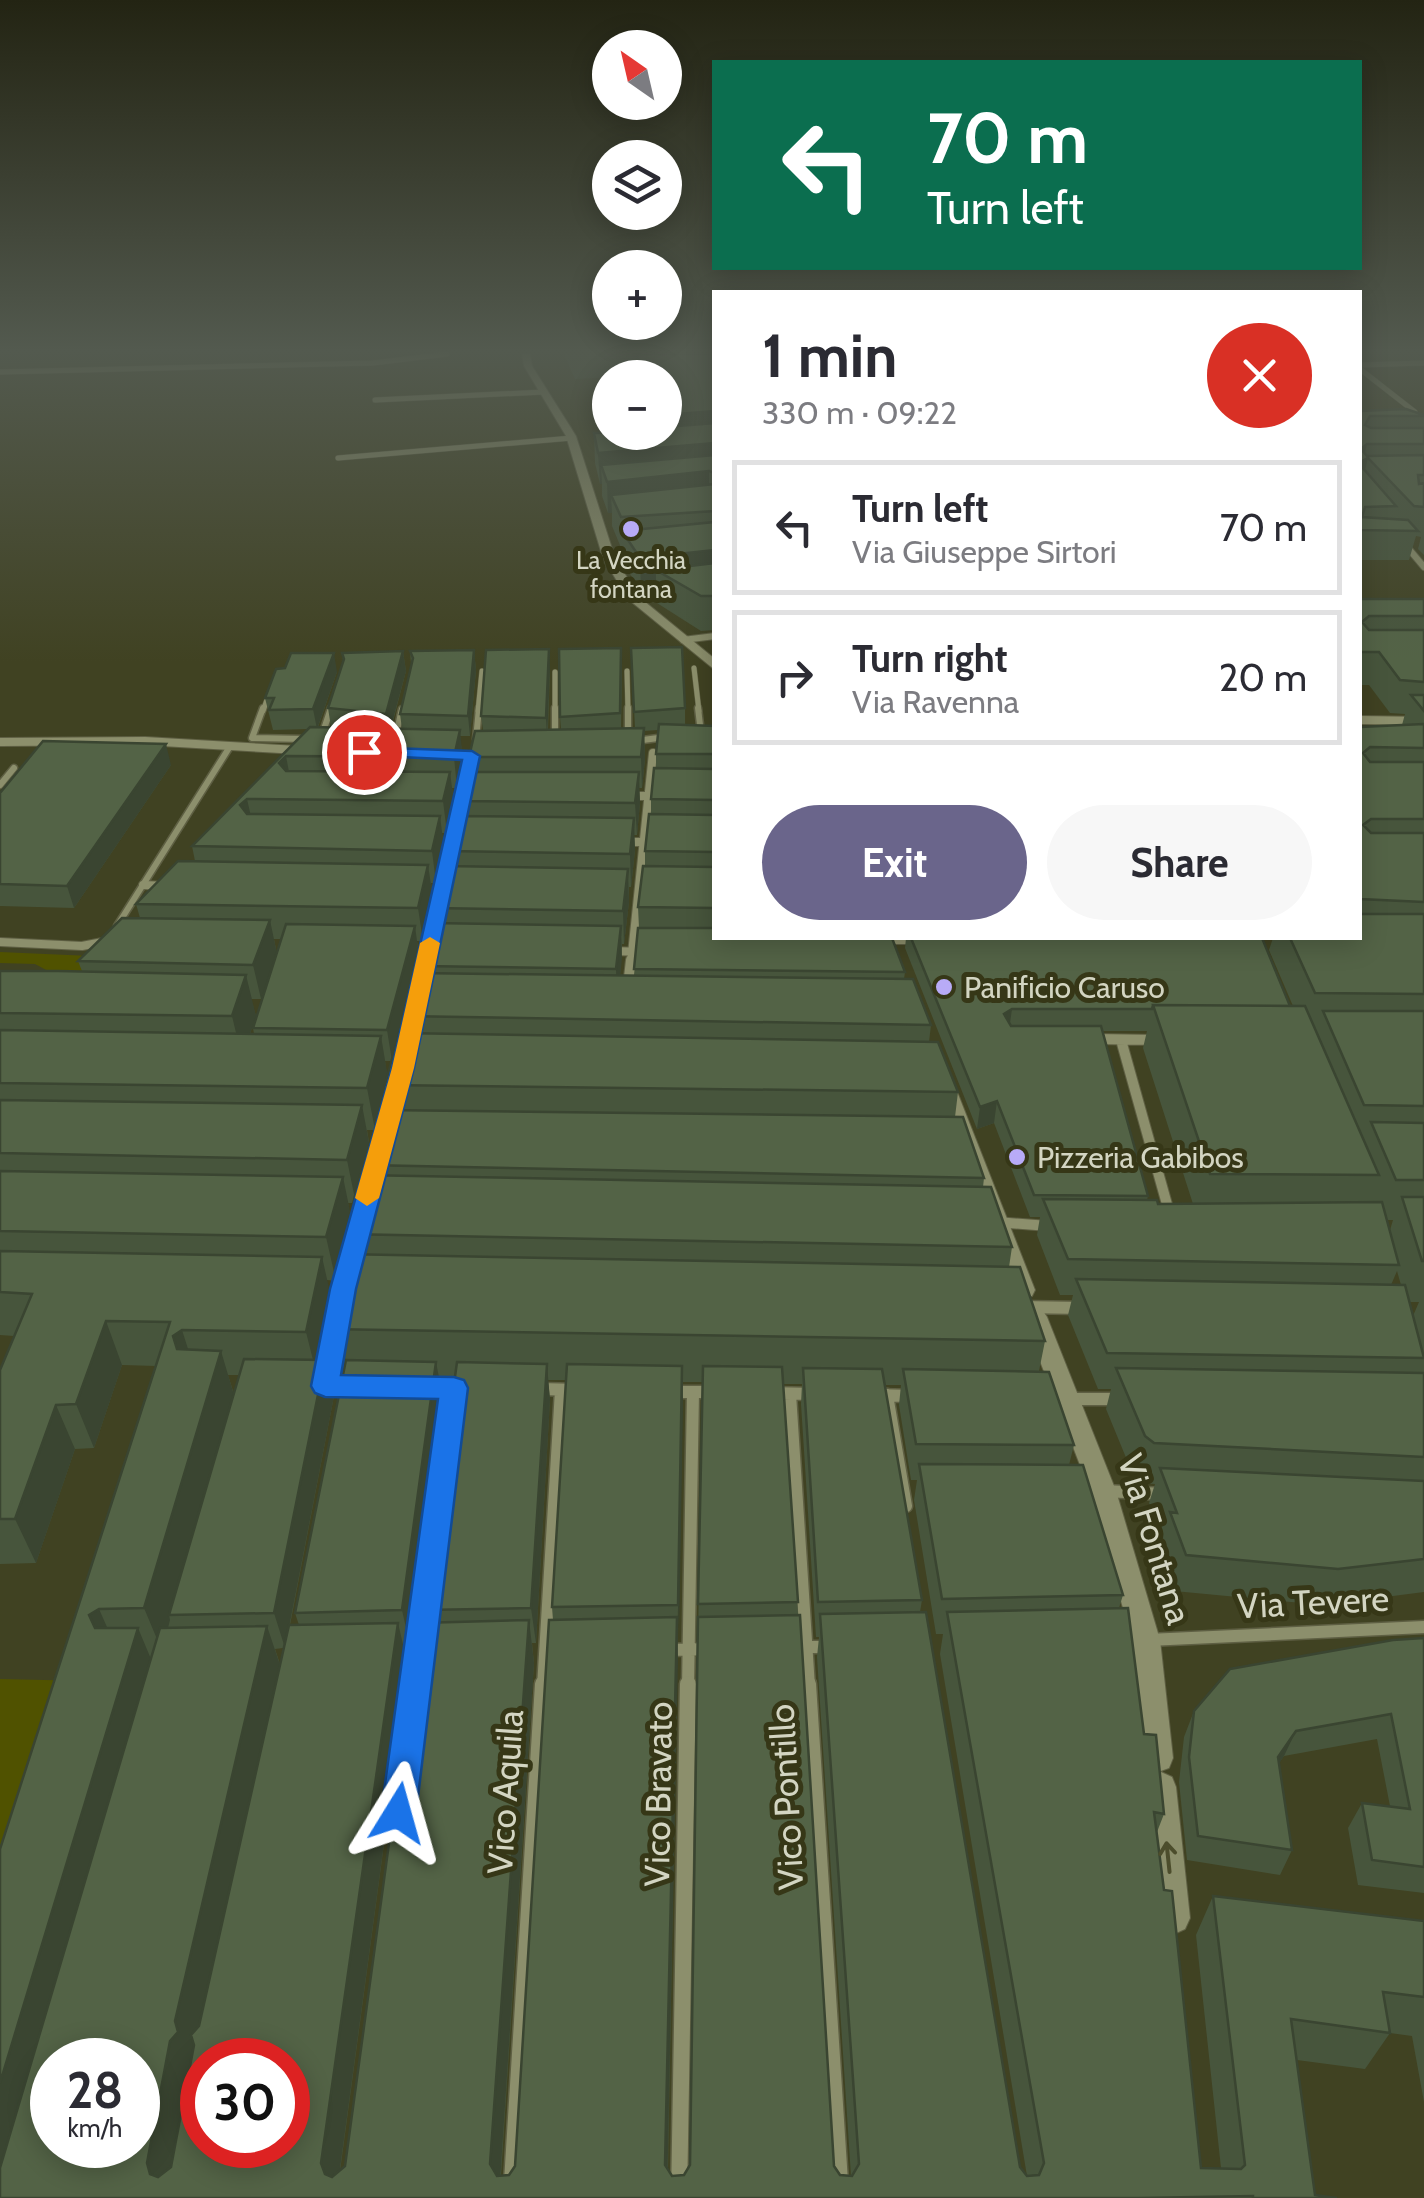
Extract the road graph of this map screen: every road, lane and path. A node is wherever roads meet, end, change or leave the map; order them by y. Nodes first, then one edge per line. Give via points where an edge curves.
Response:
1 (355, 457) edge
2 (578, 457) edge
3 (338, 458) dead end
4 (607, 489) edge
5 (589, 491) junction
6 (618, 519) edge
7 (598, 521) junction
8 (1392, 530) edge
9 (1388, 542) edge
10 (1403, 542) junction
11 (1413, 542) edge
12 (627, 556) edge
13 (609, 558) junction
14 (1424, 567) edge
15 (682, 594) edge
16 (634, 599) junction
17 (712, 636) edge
18 (683, 640) junction
19 (712, 664) edge
20 (694, 668) dead end
21 (628, 670) edge
22 (482, 671) edge
23 (555, 672) edge
24 (275, 678) edge
25 (336, 692) edge
26 (406, 692) edge
27 (1362, 720) edge
28 (1424, 721) edge
29 (701, 733) junction
30 (712, 733) edge
31 (321, 739) junction
32 (339, 740) edge
33 (376, 741) edge
34 (0, 742) edge
35 (394, 742) junction
36 (411, 742) edge
37 (459, 743) edge
38 (229, 748) junction
39 (309, 750) edge
40 (668, 752) edge
41 (392, 753) edge
42 (633, 753) edge
43 (652, 753) junction
44 (553, 754) edge
45 (452, 755) edge
46 (488, 755) edge
47 (472, 756) junction
48 (14, 768) dead end
49 (0, 784) edge
50 (442, 795) edge
51 (461, 796) junction
52 (480, 796) edge
53 (610, 796) edge
54 (648, 796) junction
55 (682, 796) edge
56 (452, 840) edge
57 (605, 842) edge
58 (643, 842) junction
59 (679, 842) edge
60 (143, 885) junction
61 (182, 886) edge
62 (618, 894) edge
63 (637, 894) junction
64 (657, 894) edge
65 (889, 940) edge
66 (107, 941) junction
67 (0, 942) edge
68 (125, 942) edge
69 (594, 951) edge
70 (631, 951) junction
71 (669, 952) edge
72 (900, 970) edge
73 (626, 996) edge
74 (1083, 1039) edge
75 (1121, 1040) junction
76 (1181, 1040) edge
77 (936, 1063) edge
78 (988, 1222) junction
79 (1067, 1226) edge
80 (1156, 1226) edge
81 (1022, 1308) junction
82 (1090, 1308) edge
83 (336, 1328) edge
84 (306, 1386) edge
85 (525, 1389) edge
86 (561, 1390) junction
87 (598, 1390) edge
88 (655, 1391) edge
89 (693, 1392) junction
90 (732, 1393) edge
91 (751, 1393) edge
92 (790, 1394) junction
93 (829, 1394) edge
94 (868, 1395) edge
95 (888, 1395) junction
96 (927, 1396) edge
97 (1057, 1398) junction
98 (1126, 1400) edge
99 (903, 1490) junction
100 (923, 1490) edge
101 (1092, 1491) junction
102 (1178, 1495) edge
103 (910, 1529) edge
104 (1424, 1627) edge
105 (1136, 1640) junction
106 (849, 1646) edge
107 (810, 1647) junction
108 (770, 1648) edge
109 (731, 1649) edge
110 (692, 1650) junction
111 (652, 1651) edge
112 (553, 1652) junction
113 (527, 1653) edge
114 (1177, 1948) edge
115 (511, 2198) edge
116 (678, 2198) edge
117 (841, 2198) edge

1 - 3 street
2 - 5 street
4 - 5 street
5 - 7 street
6 - 7 street
7 - 13 street
8 - 10 street
9 - 10 street
10 - 11 street
10 - 14 street
12 - 13 street
13 - 16 street
15 - 16 street
16 - 18 street
17 - 18 street
18 - 19 street
20 - 29 lane
21 - 29 lane via 628,742
22 - 37 lane via 476,744
23 - 44 lane
24 - 31 lane via 252,738
25 - 31 lane
26 - 35 lane
27 - 28 street
29 - 30 lane
31 - 32 lane
33 - 35 lane
34 - 38 street
35 - 36 lane
35 - 41 lane
38 - 39 street
38 - 60 lane
40 - 43 street
42 - 43 street
43 - 54 street
45 - 47 street
46 - 47 street
47 - 51 street
48 - 49 lane
50 - 51 street
51 - 52 street
51 - 56 street
53 - 54 street
54 - 55 street
54 - 58 street
57 - 58 street
58 - 59 street
58 - 63 street
60 - 61 street
60 - 66 lane
62 - 63 street
63 - 64 street
63 - 70 street
65 - 72 street
66 - 67 street
66 - 68 street
69 - 70 street
70 - 71 street
70 - 73 street
74 - 75 street
75 - 76 street
75 - 80 street via 1173,1226
77 - 78 street, Via Fontana
78 - 79 street
78 - 81 street, Via Fontana
81 - 82 street
81 - 97 street, Via Fontana
83 - 84 street via 330,1386
85 - 86 street
86 - 87 street
86 - 112 street, Vico Aquila
88 - 89 street
89 - 90 street
89 - 110 street, Vico Bravato
91 - 92 street
92 - 93 street
92 - 107 street, Vico Pontillo
94 - 95 street
95 - 96 street
95 - 99 street
97 - 98 street
97 - 101 street, Via Fontana
99 - 100 street
99 - 103 street
101 - 102 street
101 - 105 street, Via Fontana
104 - 105 street, Via Tevere
114 -> 105 street, Via Fontana
106 - 107 street
107 - 108 street
107 - 117 street, Vico Pontillo via 828,2060
109 - 110 street
110 - 111 street
110 - 116 street, Vico Bravato
112 - 113 street
112 - 115 street, Vico Aquila

